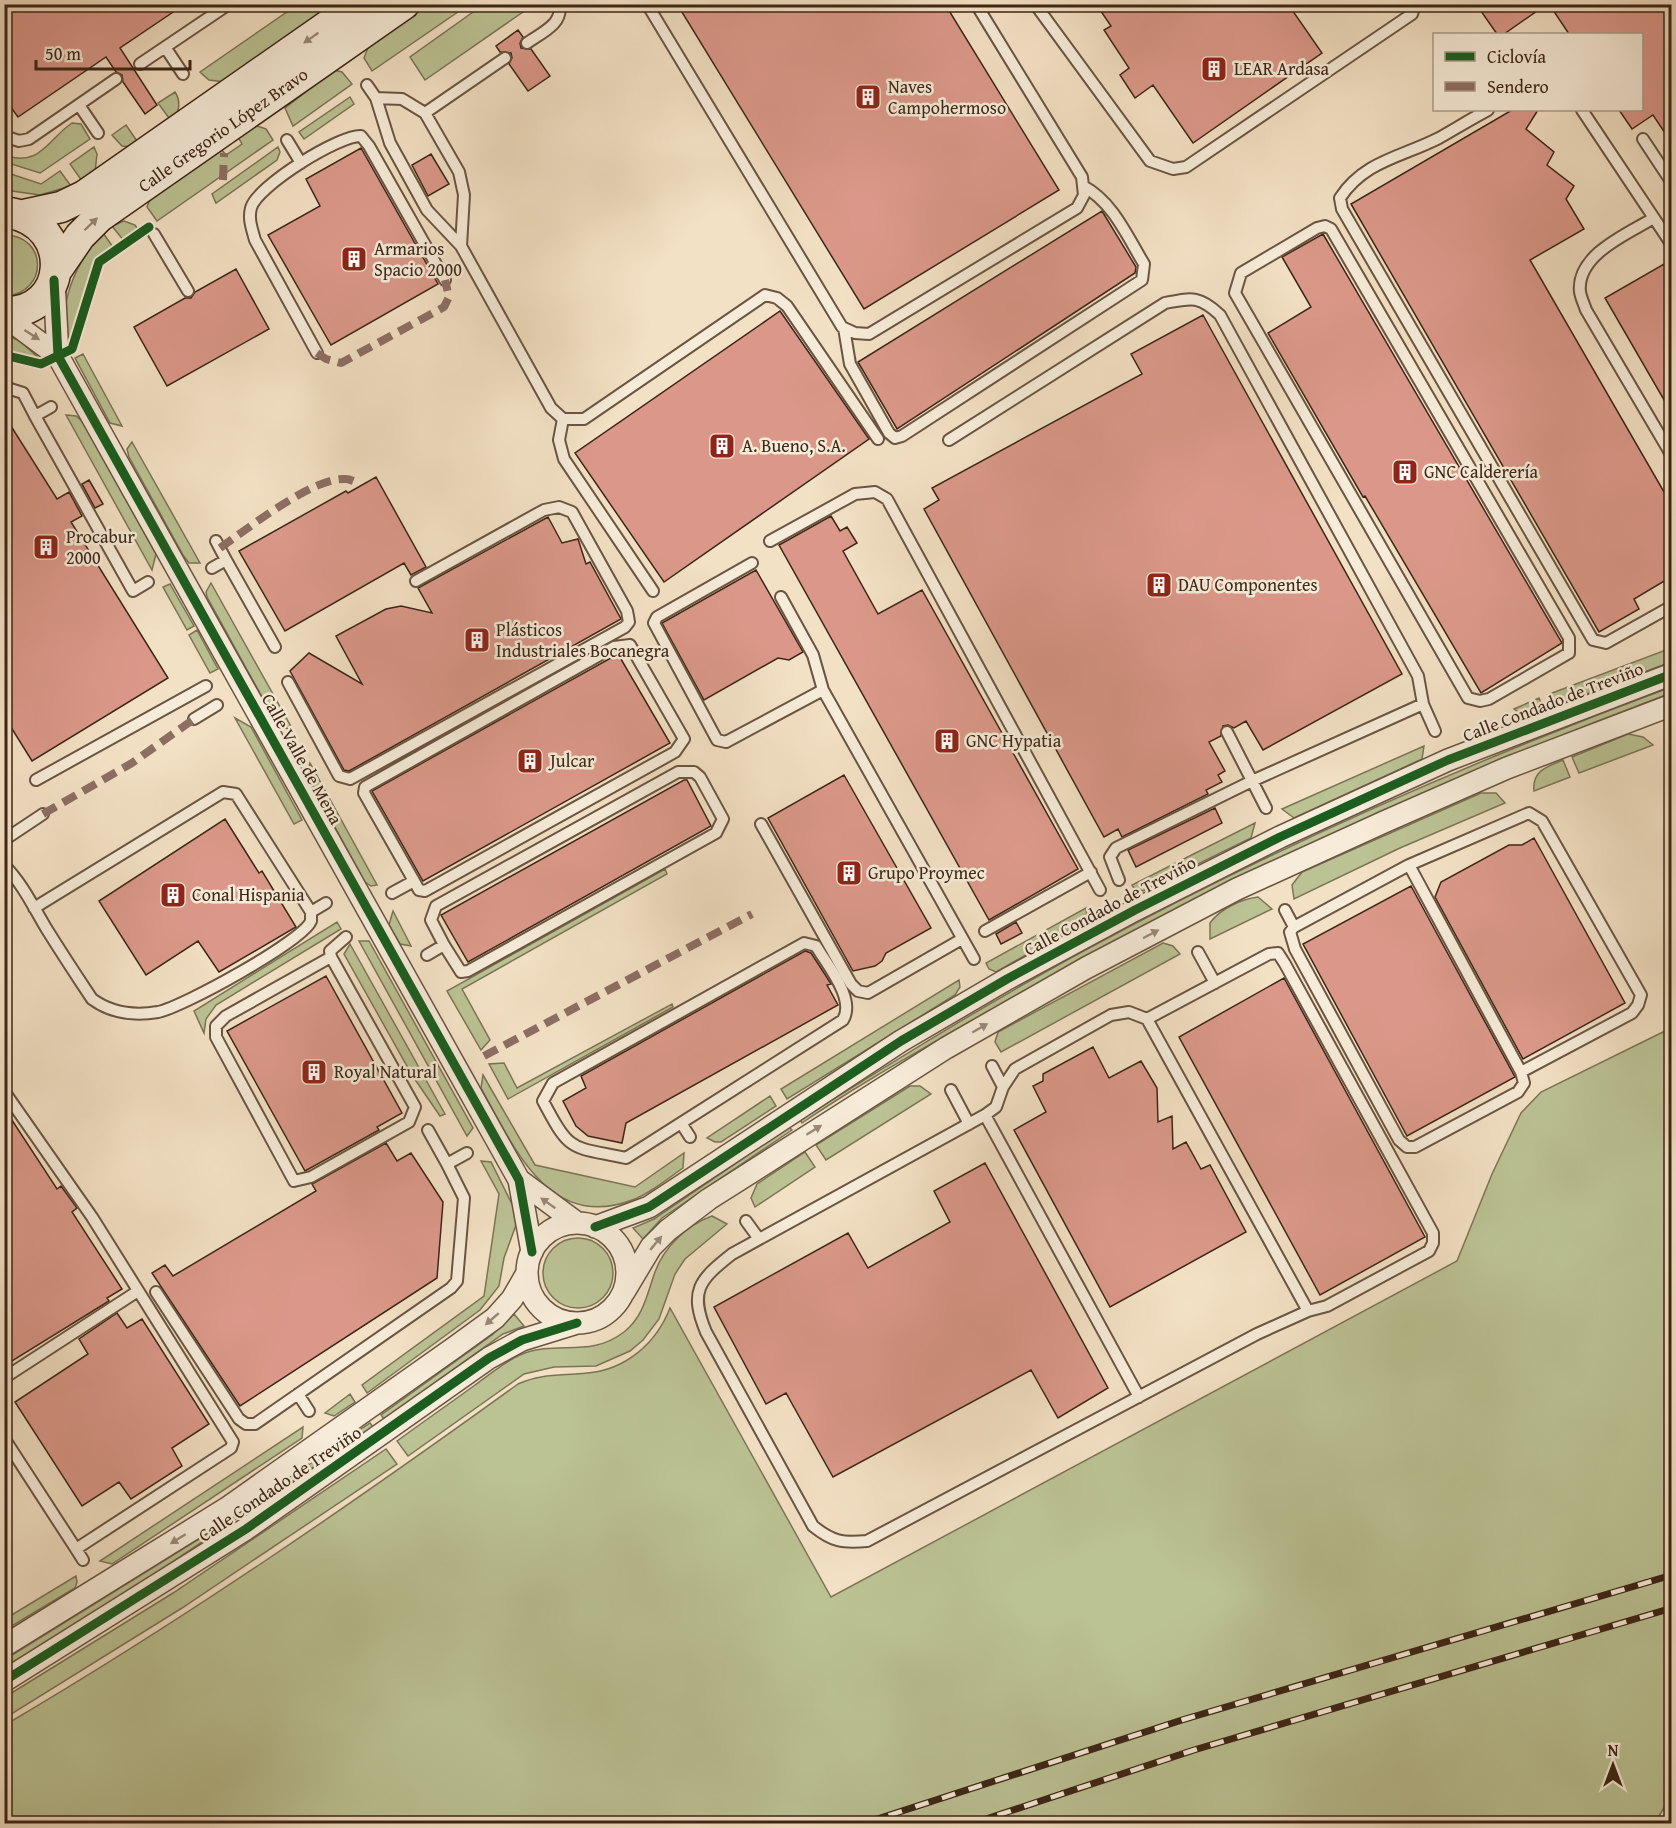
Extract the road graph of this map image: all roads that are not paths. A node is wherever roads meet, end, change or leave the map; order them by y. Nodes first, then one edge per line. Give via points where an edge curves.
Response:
1 (229, 4) edge
2 (359, 4) edge
3 (404, 4) edge
4 (559, 4) edge
5 (647, 4) edge
6 (976, 4) edge
7 (1035, 4) edge
8 (1415, 4) edge
9 (527, 43) dead end
10 (165, 47) junction
11 (505, 58) dead end
12 (140, 64) dead end
13 (183, 74) dead end
14 (116, 79) dead end
15 (368, 85) dead end
16 (376, 98) junction
17 (79, 105) junction
18 (1486, 111) edge
19 (1583, 111) edge
20 (425, 113) junction
21 (98, 133) dead end
22 (4, 136) edge
23 (1643, 139) dead end
24 (287, 140) dead end
25 (301, 163) junction
26 (1671, 183) edge
27 (1083, 186) junction
28 (10, 212) edge
29 (1652, 219) junction
30 (154, 234) dead end
31 (1671, 245) edge
32 (461, 246) junction
33 (55, 275) junction
34 (445, 280) dead end
35 (188, 291) dead end
36 (4, 314) edge
37 (844, 328) junction
38 (317, 352) dead end
39 (58, 356) junction
40 (4, 387) edge
41 (51, 406) dead end
42 (35, 416) junction
43 (563, 419) junction
44 (878, 439) dead end
45 (949, 440) dead end
46 (1671, 456) edge
47 (216, 541) dead end
48 (770, 541) dead end
49 (226, 560) junction
50 (752, 563) dead end
51 (212, 568) dead end
52 (416, 581) dead end
53 (148, 582) dead end
54 (653, 591) dead end
55 (781, 597) dead end
56 (1671, 606) edge
57 (275, 647) dead end
58 (1671, 674) edge
59 (288, 682) dead end
60 (206, 686) dead end
61 (823, 690) junction
62 (1490, 703) joint
63 (1422, 704) junction
64 (217, 705) dead end
65 (1671, 705) edge
66 (194, 719) dead end
67 (1435, 731) dead end
68 (1227, 732) dead end
69 (36, 780) dead end
70 (1252, 781) junction
71 (1523, 803) dead end
72 (1266, 808) dead end
73 (1529, 813) junction
74 (43, 814) dead end
75 (761, 824) dead end
76 (4, 840) edge
77 (4, 865) edge
78 (1409, 865) junction
79 (1091, 872) junction
80 (1119, 880) dead end
81 (414, 881) junction
82 (1100, 890) dead end
83 (392, 893) dead end
84 (326, 903) dead end
85 (34, 908) junction
86 (1286, 910) dead end
87 (310, 912) junction
88 (1294, 927) junction
89 (985, 931) dead end
90 (346, 937) dead end
91 (962, 939) junction
92 (444, 945) junction
93 (1198, 952) dead end
94 (427, 955) dead end
95 (332, 957) junction
96 (974, 959) dead end
97 (1215, 983) junction
98 (1147, 1019) junction
99 (992, 1066) dead end
100 (1521, 1072) junction
101 (1003, 1087) junction
102 (951, 1090) dead end
103 (4, 1091) edge
104 (985, 1115) junction
105 (681, 1123) junction
106 (969, 1124) junction
107 (428, 1130) dead end
108 (690, 1137) dead end
109 (467, 1153) dead end
110 (447, 1164) junction
111 (519, 1180) junction
112 (746, 1221) dead end
113 (586, 1225) junction
114 (759, 1239) junction
115 (531, 1252) junction
116 (527, 1273) junction
117 (138, 1291) junction
118 (156, 1292) dead end
119 (624, 1292) junction
120 (1308, 1311) junction
121 (577, 1323) junction
122 (4, 1378) edge
123 (298, 1394) junction
124 (1138, 1397) junction
125 (309, 1411) dead end
126 (4, 1438) edge
127 (76, 1549) junction
128 (83, 1560) dead end
129 (4, 1646) edge
130 (4, 1681) edge

1 - 10 lane
2 -> 28 main road, Calle Gregorio López Bravo via 84,196 61,207
33 -> 3 main road, Calle Gregorio López Bravo via 80,236 99,217
4 - 9 lane via 556,22
5 - 37 lane
6 - 27 lane via 1082,177
7 - 8 lane via 1150,161 1173,170 1186,167 1412,14
10 - 12 lane
10 - 13 lane
11 - 20 lane
14 - 17 lane
15 - 16 lane
16 - 20 lane via 402,99
16 - 32 lane via 390,143 427,210
17 - 21 lane
17 - 22 lane via 29,139 19,141
18 - 56 lane via 1437,139 1380,161 1360,174 1340,198 1342,209 1593,640 1606,643
19 - 29 lane
20 - 32 lane via 459,172 464,195
23 - 26 lane
24 - 25 lane
25 - 34 lane via 351,136 361,136
25 - 38 lane via 263,189 251,206 250,221 255,240
27 - 37 lane via 1084,195 1077,208 869,334
27 - 37 lane via 1098,194 1110,208 1144,264 1142,280 902,436 895,438 890,433 850,364
28 - 33 main road via 39,224 50,237 56,254
29 - 31 lane
29 - 46 lane via 1602,250 1582,273 1580,292 1586,310
30 - 35 lane
32 - 43 lane via 551,408
33 - 36 main road, Calle Gregorio López Bravo via 48,291 32,305
33 - 39 street, Calle Valle de Mena
36 -> 39 street, Calle Valle de Mena
39 - 111 street, Calle Valle de Mena
40 - 42 lane via 23,393
41 - 42 lane
42 - 53 lane via 134,591
43 - 44 lane via 584,419 765,295 787,306
43 - 54 lane via 559,440 564,459
45 - 63 lane via 1165,303 1191,298 1207,303 1220,315 1418,676
47 - 49 lane
48 - 79 lane via 855,494 875,492 887,499
49 - 51 lane
49 - 57 lane
50 - 61 lane via 657,617 654,623 717,740 726,742
52 - 59 lane via 544,510 559,507 572,512 627,611 629,622 350,779 339,776 314,740
55 - 61 lane via 813,655
58 - 113 street, Calle Condado de Treviño via 1448,760 1155,900 902,1041 649,1207
60 - 69 lane
61 - 91 lane
62 - 62 lane via 1569,653 1569,639 1331,229 1317,228 1241,273 1235,293 1468,698
63 - 67 lane
63 - 70 lane
64 - 66 lane
119 -> 65 street via 651,1247 700,1205 946,1048 1086,968 1237,889 1384,822 1508,768
68 - 70 lane
70 - 72 lane
70 - 80 lane via 1116,848 1110,857
71 - 73 lane
73 - 78 lane
73 - 100 lane via 1550,831 1641,995 1632,1012
74 - 76 lane
75 - 91 lane via 858,991 868,993
77 - 85 lane
78 - 88 lane
78 - 100 lane
79 - 82 lane
79 - 89 lane
81 - 81 lane via 419,890 425,891 675,752 684,739 630,645 614,647 365,788 364,793
81 - 83 lane
84 - 87 lane
85 - 87 lane via 92,999 127,1014 159,1011 228,979 301,934 309,927
85 - 87 lane via 223,792 236,794
86 - 88 lane
88 - 100 lane via 1290,932 1295,948 1399,1140 1407,1147 1415,1147 1518,1092 1524,1083
90 - 95 lane via 330,951
91 - 96 lane
92 - 92 lane via 461,972 468,971 716,832 723,819 700,777 694,772 678,772 436,906 431,920
92 - 94 lane
93 - 97 lane
95 - 95 lane via 415,1107 414,1114 408,1122 310,1177 294,1181 216,1037 216,1026 226,1016
97 - 98 lane
97 - 120 lane via 1278,953 1433,1233 1429,1251 1327,1306
98 - 101 lane via 1129,1012 1111,1015 1014,1069
98 - 120 lane
99 - 101 lane
101 - 104 lane via 996,1107
102 - 106 lane
103 - 117 lane
104 - 106 lane
104 - 124 lane
105 - 105 lane via 843,1020 847,1014 845,998 816,946 804,943 554,1083 543,1101 572,1146 626,1158
105 - 108 lane
106 - 114 lane
107 - 110 lane
109 - 110 lane
110 - 123 lane via 464,1198 457,1281
113 -> 111 street, Calle Valle de Mena
111 - 115 street, Calle Valle de Mena
112 - 114 lane
113 - 115 street via 550,1231
113 - 119 street via 609,1234 619,1246 626,1261
114 - 124 lane via 706,1274 696,1295 697,1311 813,1526 827,1537 842,1543 867,1541
115 - 116 street
116 - 121 street via 529,1288 542,1308 562,1321
116 -> 129 street, Calle Condado de Treviño via 495,1318 377,1403 227,1508
117 - 122 lane
117 - 127 lane via 234,1442 231,1448
118 - 123 lane via 239,1419 255,1424
119 - 121 street via 605,1315
120 - 124 lane
121 - 130 street, Calle Condado de Treviño via 522,1340 489,1358 246,1529
123 - 125 lane
126 - 127 lane
127 - 128 lane

